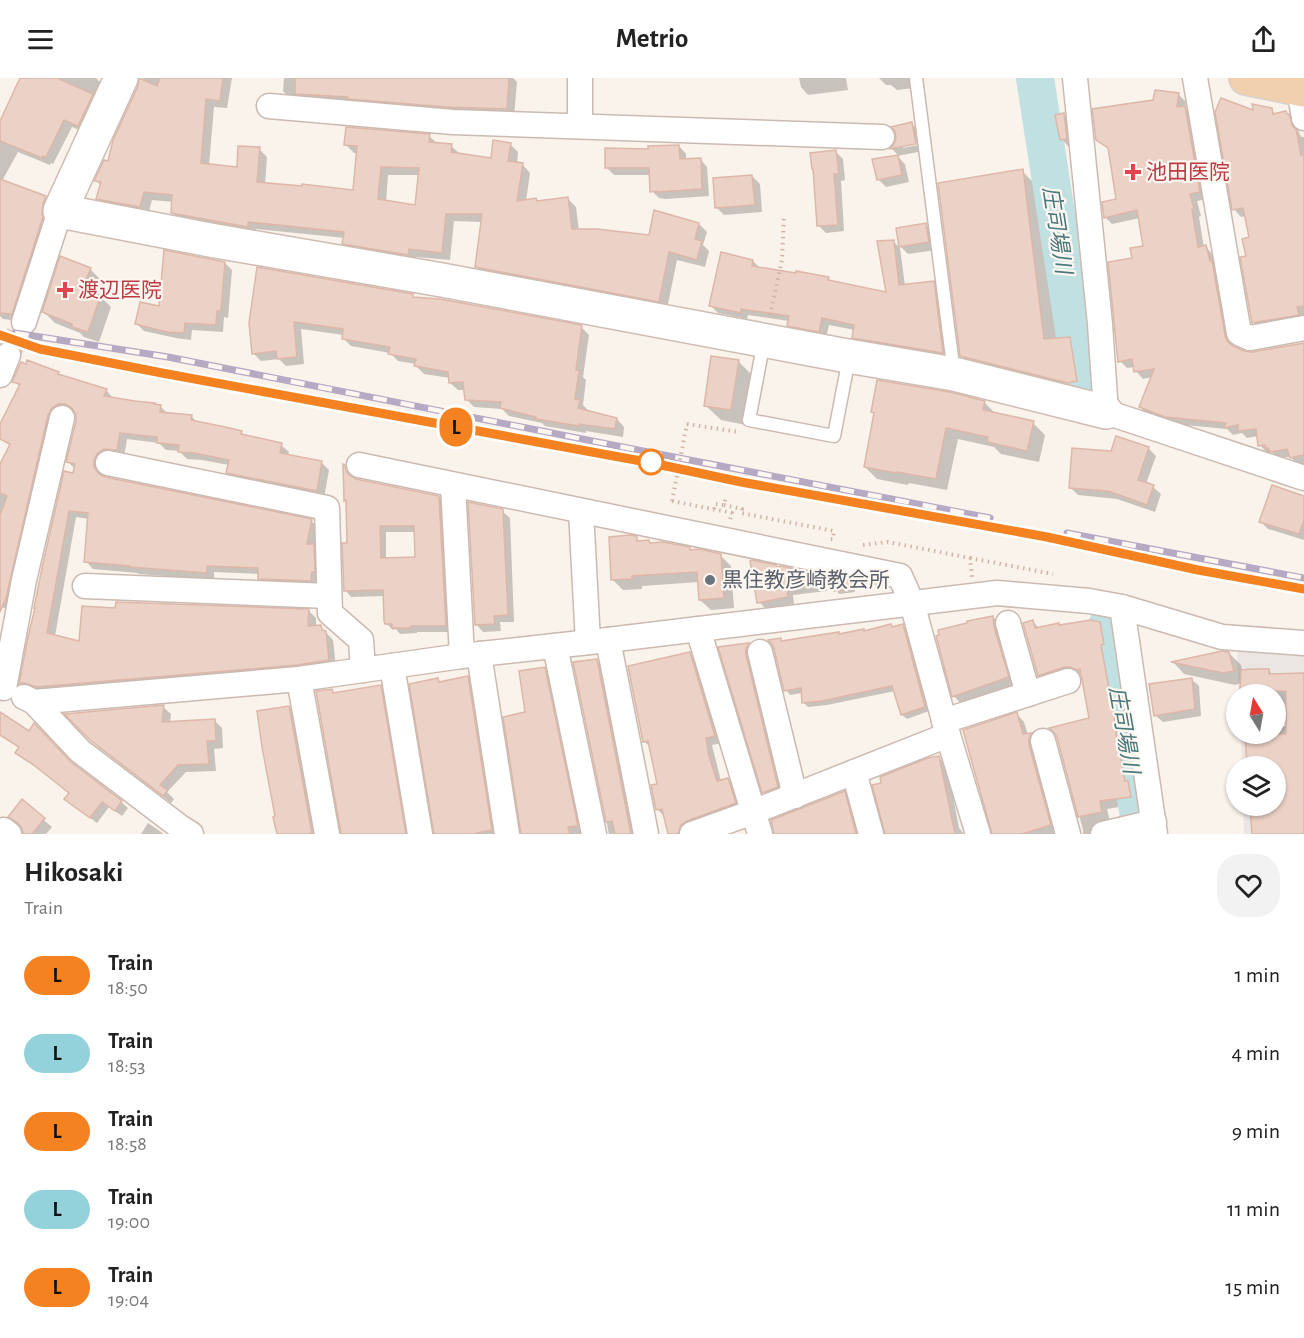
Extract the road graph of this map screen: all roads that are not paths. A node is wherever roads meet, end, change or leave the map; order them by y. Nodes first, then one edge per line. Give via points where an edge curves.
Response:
1 (121, 78) edge
2 (580, 78) edge
3 (916, 78) edge
4 (1075, 78) edge
5 (1195, 78) edge
6 (1246, 78) edge
7 (1302, 99) edge
8 (269, 106) dead end
9 (580, 126) junction
10 (882, 137) dead end
11 (60, 211) junction
12 (24, 322) tunnel mouth
13 (1304, 328) edge
14 (764, 341) junction
15 (849, 357) junction
16 (954, 374) junction
17 (1106, 412) junction
18 (62, 418) dead end
19 (108, 464) dead end
20 (359, 465) dead end
21 (1304, 478) edge
22 (453, 485) junction
23 (581, 511) junction
24 (85, 586) dead end
25 (329, 596) junction
26 (912, 603) junction
27 (1122, 607) junction
28 (1008, 623) dead end
29 (698, 629) junction
30 (598, 641) junction
31 (1304, 644) edge
32 (555, 646) junction
33 (759, 652) dead end
34 (471, 655) junction
35 (392, 666) junction
36 (363, 670) junction
37 (299, 679) junction
38 (1068, 681) dead end
39 (2, 687) edge
40 (1028, 694) junction
41 (34, 702) junction
42 (946, 728) junction
43 (1043, 741) dead end
44 (854, 772) junction
45 (795, 796) junction
46 (757, 823) edge
47 (1155, 828) edge
48 (191, 834) edge
49 (327, 834) edge
50 (420, 834) edge
51 (507, 834) edge
52 (594, 834) edge
53 (646, 834) edge
54 (692, 834) edge
55 (870, 834) edge
56 (978, 834) edge
57 (1068, 834) edge
58 (1103, 834) edge

1 - 11 street
2 - 9 street
3 - 16 lane
4 - 17 street
5 - 13 street via 1239,333 1250,338
6 - 7 main road
8 - 9 street via 453,122
9 - 10 street
11 - 12 street
11 - 14 street
14 - 15 street
14 - 15 lane via 749,420 834,435
15 - 16 street
16 - 17 street
17 - 21 street
18 - 39 street
19 - 25 street via 327,508
20 - 22 street
22 - 23 street
22 - 34 street
23 - 26 street via 900,576
23 - 30 street
24 - 25 street
25 - 36 street via 330,613 361,640
26 - 27 street via 997,593
26 - 29 street
26 - 42 street
27 - 31 street via 1222,637
27 - 47 street
28 - 40 street
29 - 30 street
29 - 46 street
30 - 32 street
30 - 53 street
32 - 34 street
32 - 52 street
33 - 45 street
34 - 35 street
34 - 51 street
35 - 36 street
35 - 50 street
36 - 37 street
37 - 41 street
37 - 49 street
38 - 40 street
39 - 41 street
40 - 42 street
41 - 48 street via 80,751
42 - 44 street
42 - 56 street
43 - 57 street
44 - 45 street
44 - 55 street
45 - 46 street
46 - 54 street
47 - 58 street

